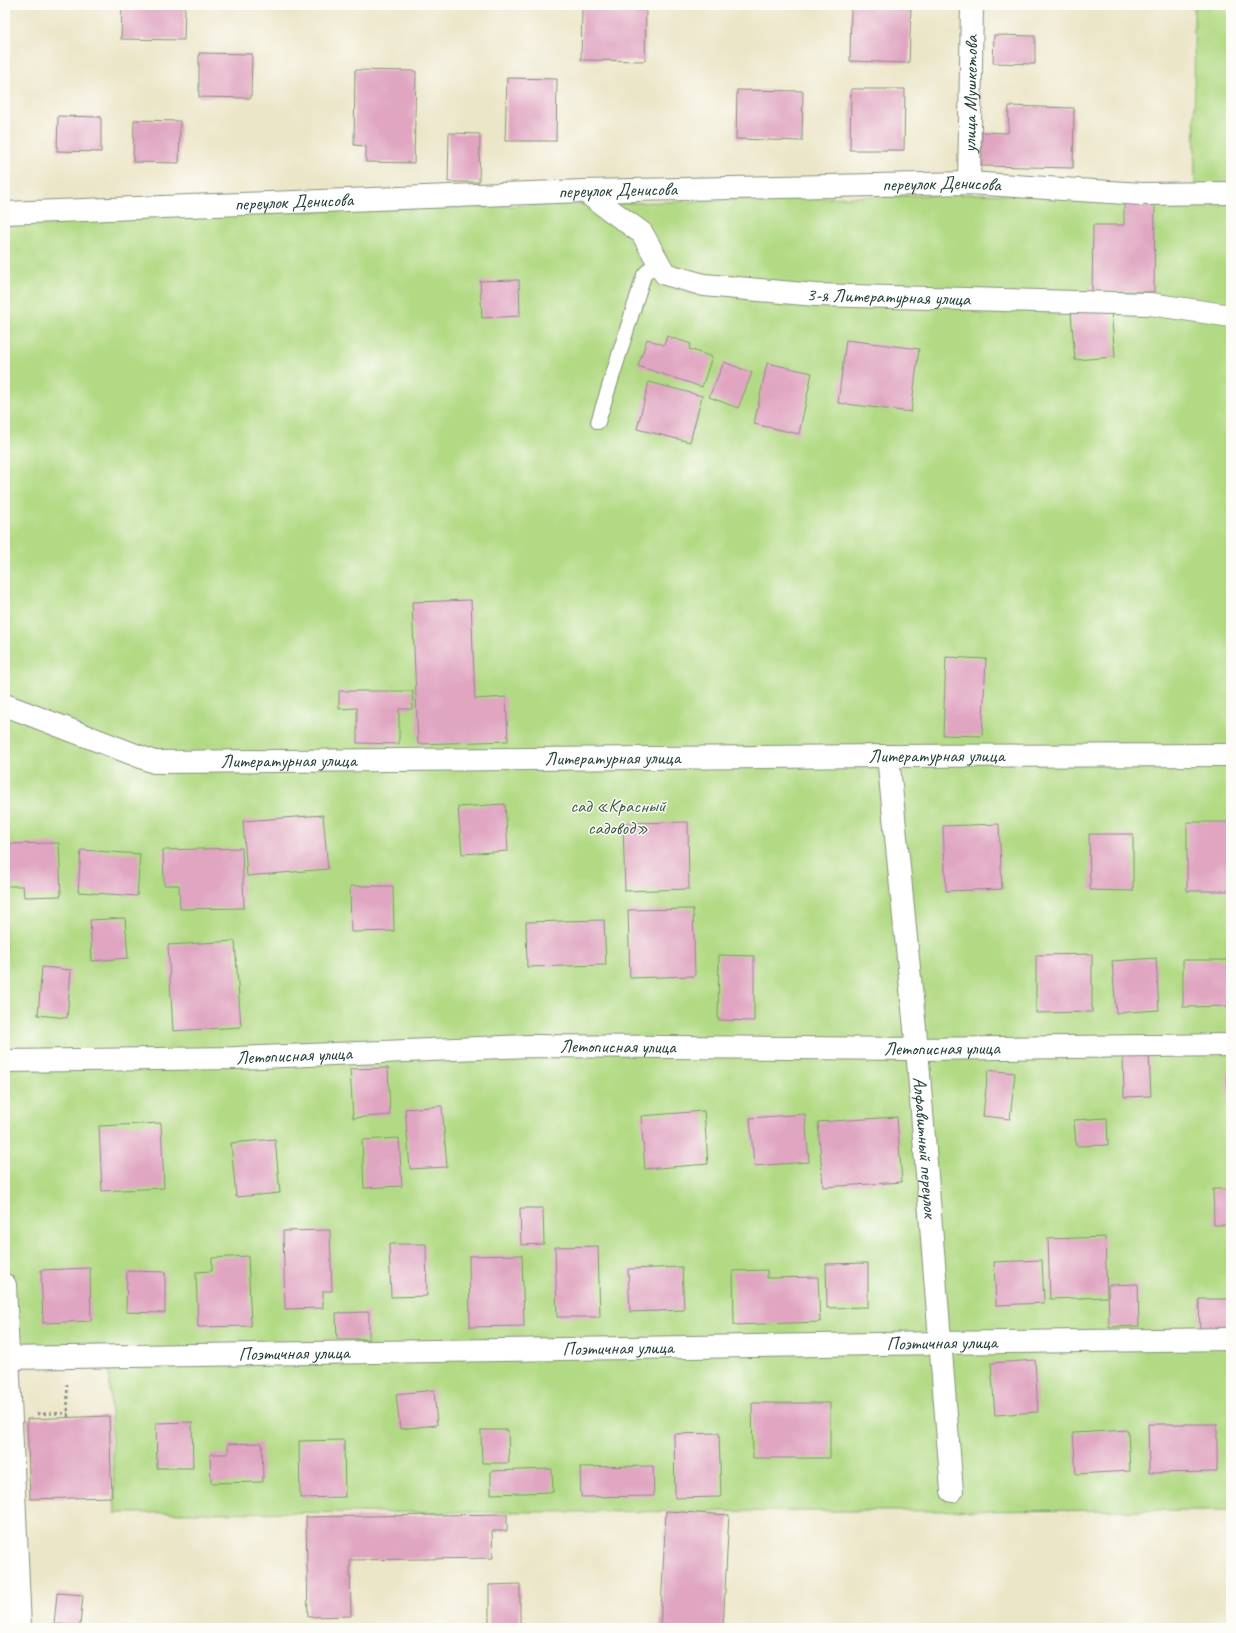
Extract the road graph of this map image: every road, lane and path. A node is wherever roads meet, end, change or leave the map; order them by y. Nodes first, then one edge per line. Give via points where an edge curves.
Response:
1 (972, 5) edge
2 (970, 183) junction
3 (584, 191) junction
4 (1231, 193) edge
5 (5, 213) edge
6 (658, 260) junction
7 (1231, 316) edge
8 (598, 422) dead end
9 (5, 705) edge
10 (1231, 755) edge
11 (888, 756) junction
12 (1231, 1045) edge
13 (917, 1049) junction
14 (5, 1061) edge
15 (5, 1285) edge
16 (1231, 1339) edge
17 (941, 1343) junction
18 (7, 1358) edge
19 (66, 1358) junction
20 (68, 1418) dead end
21 (952, 1491) dead end
22 (20, 1628) edge

1 - 2 street, улица Мушкетова
2 - 3 street, переулок Денисова
2 - 4 street, переулок Денисова via 1142,194
3 - 5 street, переулок Денисова
3 - 6 street, 3-я Литературная улица via 642,233
6 - 7 street, 3-я Литературная улица via 665,274 704,285 815,295 1150,304
6 - 8 lane via 644,275
9 - 11 street, Литературная улица via 154,762
10 - 11 street, Литературная улица
11 - 13 street, Алфавитный переулок
12 - 13 street, Летописная улица
13 - 14 street, Летописная улица via 530,1046 235,1058
13 - 17 street, Алфавитный переулок
15 - 18 street
16 - 17 street, Поэтичная улица
17 - 19 street, Поэтичная улица
17 - 21 street, Алфавитный переулок
18 - 19 street, Поэтичная улица
18 - 22 street
19 - 20 path

